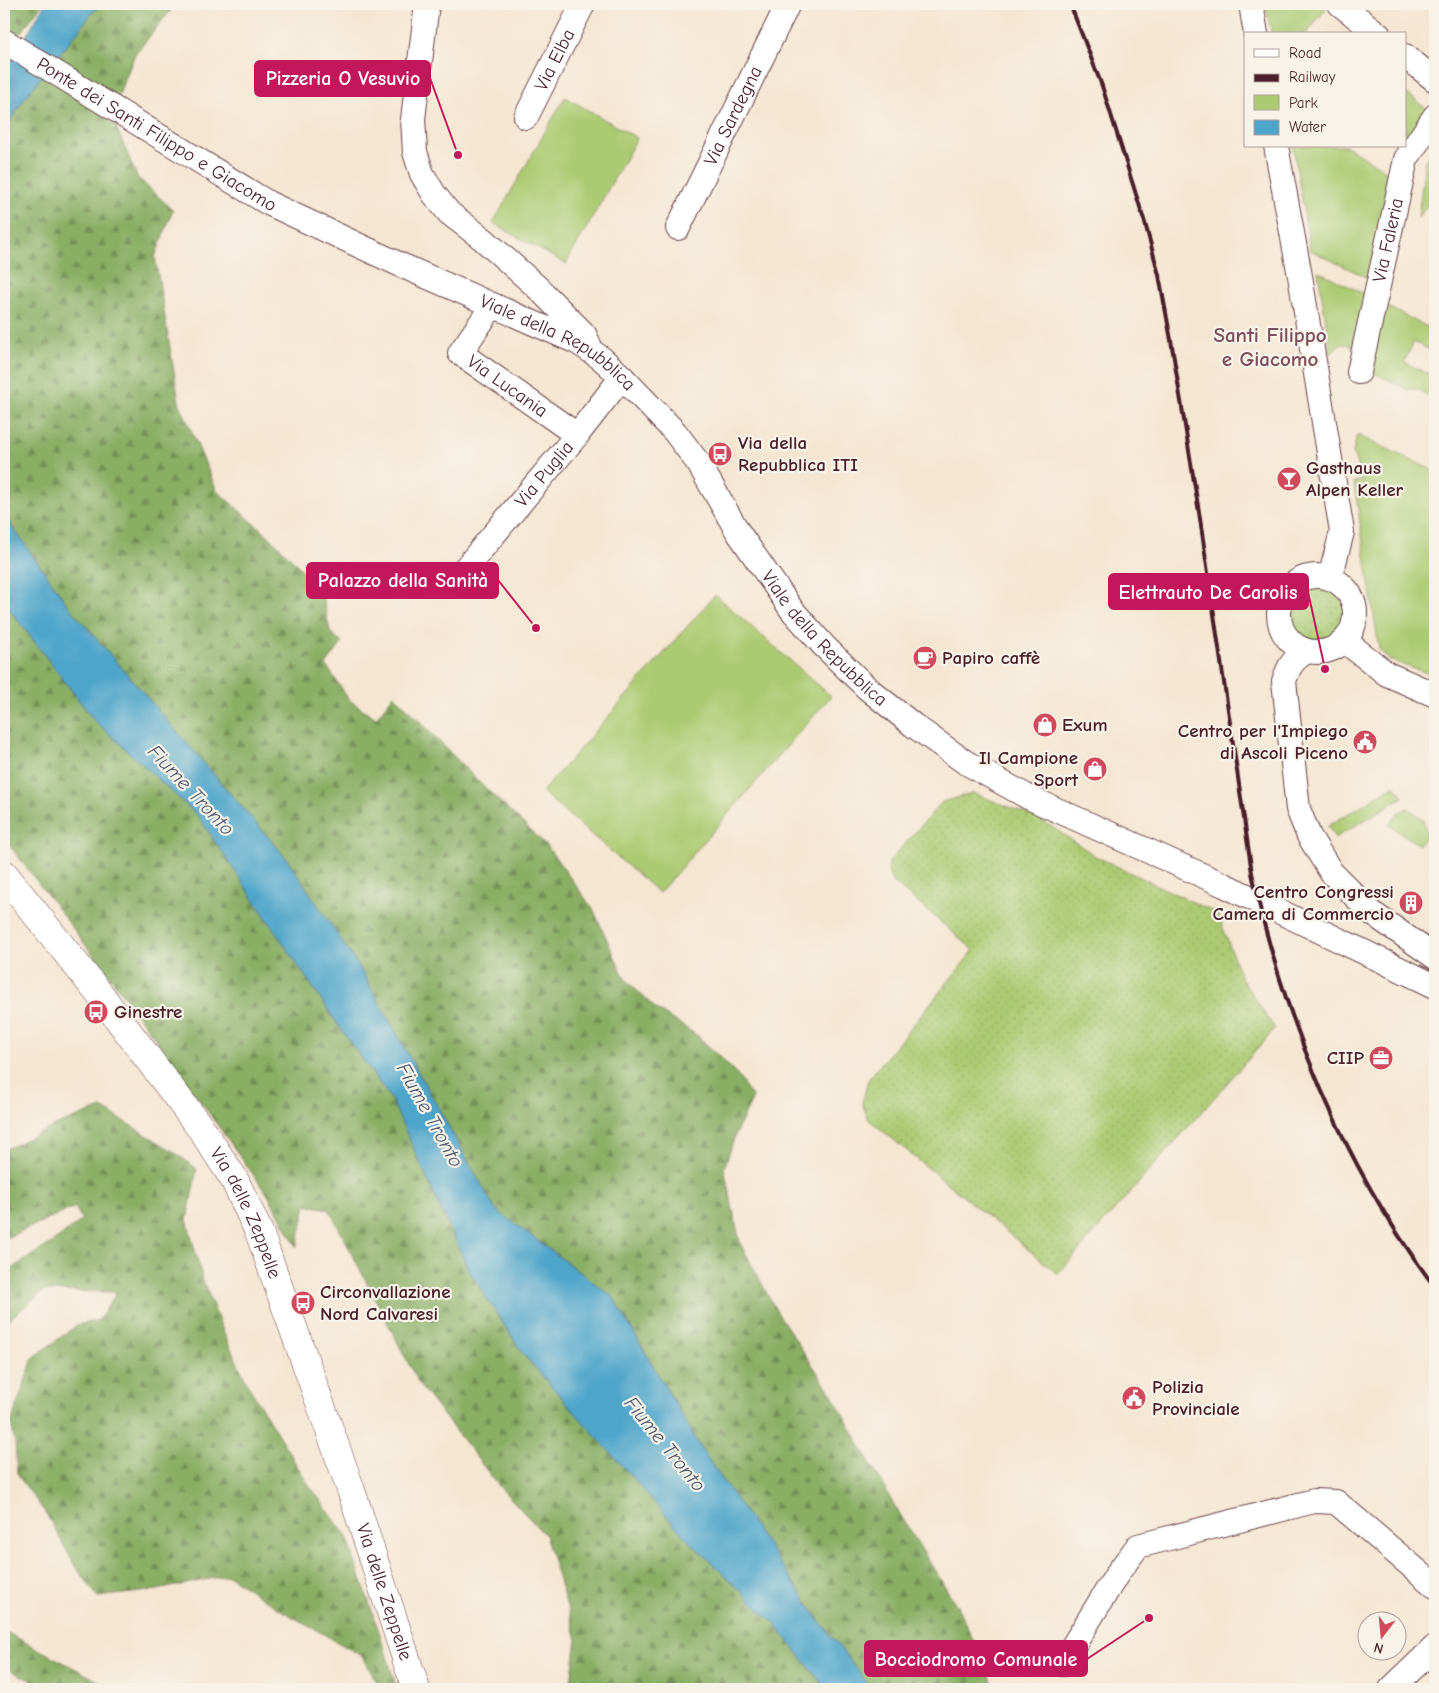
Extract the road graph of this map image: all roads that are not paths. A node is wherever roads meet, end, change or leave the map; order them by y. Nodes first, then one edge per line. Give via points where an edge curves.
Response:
1 (427, 4) edge
2 (582, 4) edge
3 (788, 4) edge
4 (1251, 4) edge
5 (1340, 4) edge
6 (1256, 32) edge
7 (1375, 32) edge
8 (4, 41) edge
9 (1406, 57) edge
10 (1435, 80) edge
11 (1435, 116) edge
12 (526, 117) dead end
13 (1276, 148) edge
14 (284, 211) joint
15 (678, 228) dead end
16 (523, 274) junction
17 (500, 308) junction
18 (592, 351) junction
19 (1360, 372) dead end
20 (622, 377) junction
21 (577, 435) junction
22 (464, 570) dead end
23 (1330, 578) junction
24 (1345, 641) junction
25 (1307, 651) junction
26 (1435, 695) edge
27 (4, 874) edge
28 (1435, 957) edge
29 (1435, 986) edge
30 (1435, 1586) edge
31 (1435, 1647) edge
32 (1062, 1664) dead end
33 (1399, 1687) edge
34 (416, 1689) edge

1 - 16 street via 413,119 415,152 422,174 449,213
2 - 12 street, Via Elba
3 - 15 street, Via Sardegna
4 - 6 street
5 - 7 street
8 - 14 street, Ponte dei Santi Filippo e Giacomo via 250,194
9 - 10 street
11 - 19 street, Via Faleria via 1406,159
13 - 23 street via 1342,532
14 - 17 street, Viale della Repubblica
16 - 17 street via 521,300
16 - 18 street via 584,334
17 - 18 street, Viale della Repubblica
17 - 21 street, Via Lucania via 460,353
18 - 20 street, Viale della Repubblica
20 - 21 street, Via Puglia
20 - 29 street, Viale della Repubblica via 675,432 699,464 738,532 792,610 841,664 913,726 965,762 1028,797 1224,885
21 - 22 street, Via Puglia
23 - 24 street via 1348,590 1356,611 1355,622
23 - 25 street via 1308,577 1293,584 1283,597 1279,619 1282,630 1288,639
24 - 25 street via 1327,651
24 - 26 street via 1387,674
25 - 28 street via 1289,665 1284,681 1298,809 1309,836 1331,872 1372,913
27 - 34 main road, Via delle Zeppelle via 98,992 202,1130 234,1179 259,1232 342,1463
30 - 32 street via 1336,1502 1314,1501 1138,1546
31 - 33 street

